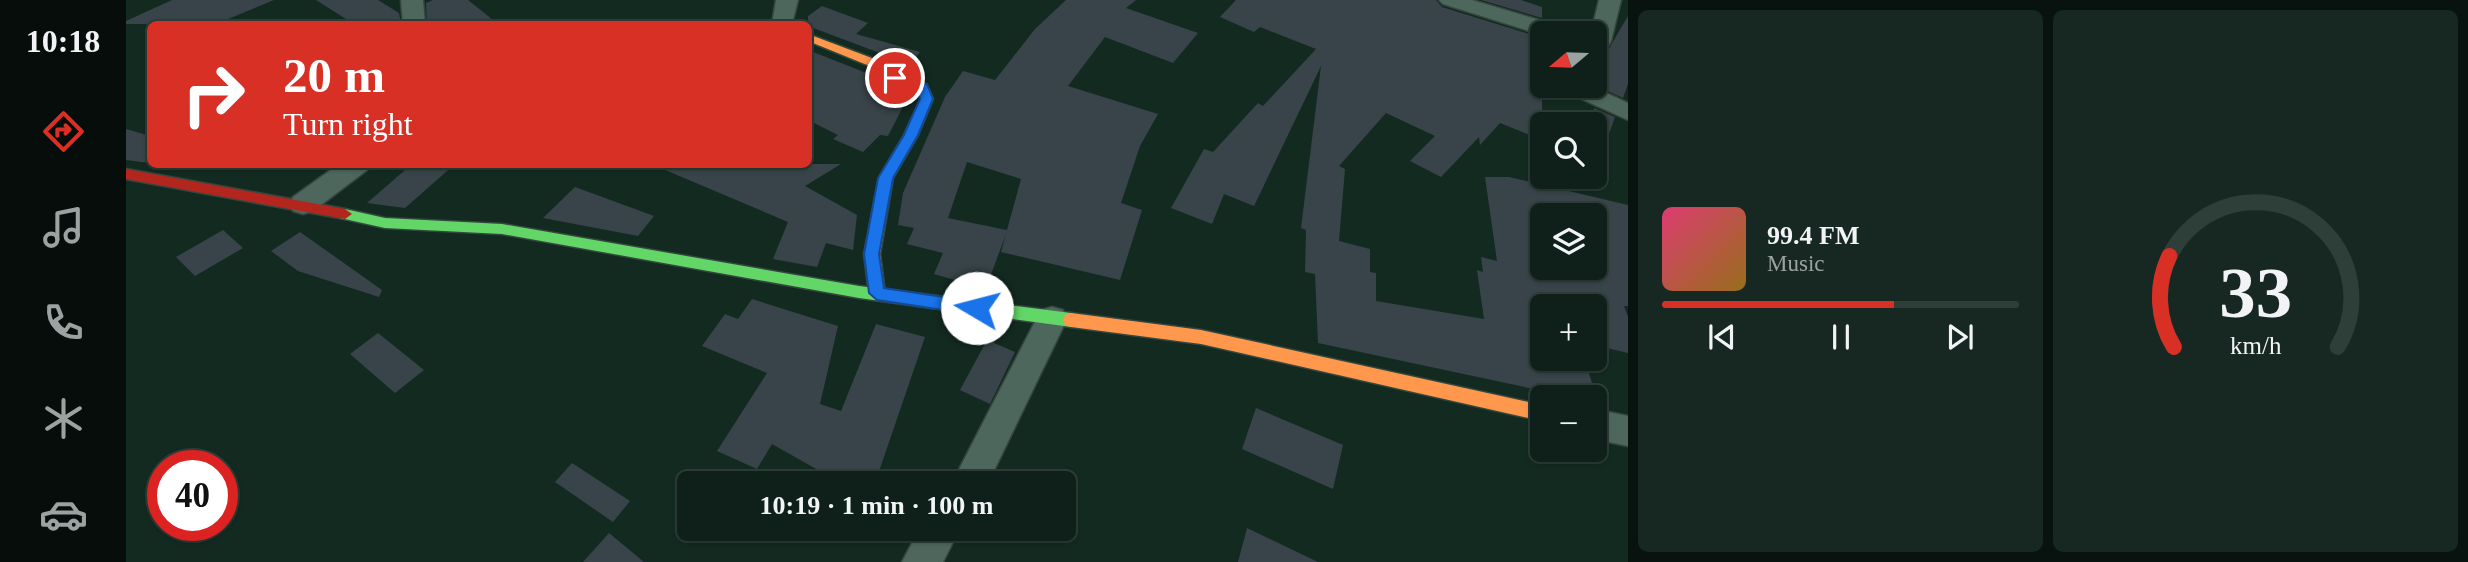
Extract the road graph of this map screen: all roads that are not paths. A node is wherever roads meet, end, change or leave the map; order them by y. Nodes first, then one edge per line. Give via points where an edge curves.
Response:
1 (412, 0) edge
2 (787, 0) edge
3 (1450, 0) edge
4 (1610, 0) edge
5 (414, 21) edge
6 (782, 21) edge
7 (1605, 21) edge
8 (1530, 24) edge
9 (812, 39) edge
10 (1599, 98) edge
11 (1628, 112) edge
12 (352, 168) edge
13 (126, 174) edge
14 (303, 204) junction
15 (877, 293) junction
16 (1052, 319) junction
17 (1530, 410) edge
18 (1607, 427) edge
19 (1628, 431) edge
20 (976, 471) edge
21 (934, 541) edge
22 (921, 562) edge

1 - 5 street
2 - 6 street
3 - 8 street
4 - 7 street
9 - 15 street via 922,87 927,99 886,178 872,254
10 - 11 street
12 - 14 street
13 - 14 street
14 - 15 street via 385,223 502,229
15 - 16 street
16 - 17 street via 1201,337
16 - 20 street
18 - 19 street
21 - 22 street

